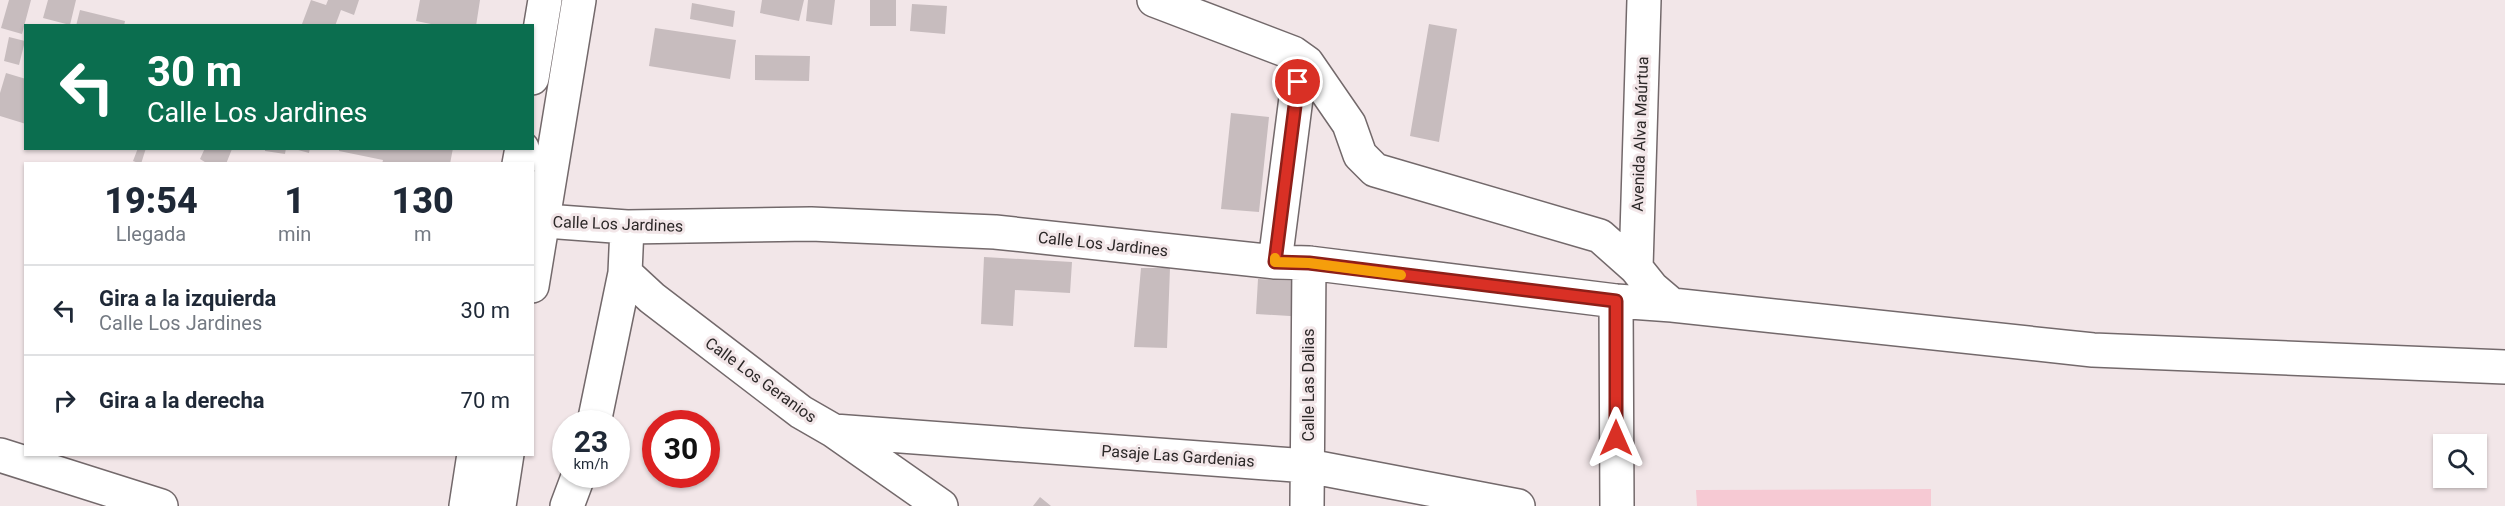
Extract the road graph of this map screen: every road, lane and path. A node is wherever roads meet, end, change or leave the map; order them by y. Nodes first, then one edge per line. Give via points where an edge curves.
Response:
1 (545, 0) edge
2 (579, 0) edge
3 (1154, 0) edge
4 (1644, 0) edge
5 (1301, 59) junction
6 (534, 66) edge
7 (538, 221) edge
8 (627, 227) junction
9 (1275, 262) junction
10 (1309, 263) junction
11 (534, 264) edge
12 (1636, 268) junction
13 (625, 273) junction
14 (1616, 301) junction
15 (1672, 305) junction
16 (2505, 367) edge
17 (597, 410) edge
18 (834, 431) junction
19 (0, 455) edge
20 (474, 456) edge
21 (507, 456) edge
22 (1308, 466) junction
23 (574, 488) edge
24 (161, 506) edge
25 (466, 506) edge
26 (499, 506) edge
27 (567, 506) edge
28 (941, 506) edge
29 (1307, 506) edge
30 (1518, 506) edge
31 (1617, 506) edge

1 - 6 street
2 - 7 street
3 - 5 street
4 - 12 street, Avenida Alva Maúrtua
5 - 9 street
5 - 12 street via 1348,124 1360,154 1375,170 1600,236
7 - 8 street, Calle Los Jardines
7 - 11 street
8 - 9 street, Calle Los Jardines via 811,224 995,232
8 - 13 street
9 - 10 street, Calle Los Jardines
10 - 14 street, Calle Los Jardines
10 - 22 street, Calle Las Dalias
12 - 15 street
13 - 17 street
13 - 18 street, Calle Los Geranios via 801,412
14 - 15 street, Calle Los Jardines
14 - 31 street
15 - 16 street, Calle Los Jardines via 2093,350
18 - 22 street, Pasaje Las Gardenias
18 - 28 street, Calle Los Geranios
19 - 24 street
20 - 25 street
21 - 26 street
22 - 29 street, Calle Las Dalias
22 - 30 street, Pasaje Las Gardenias
23 - 27 street

